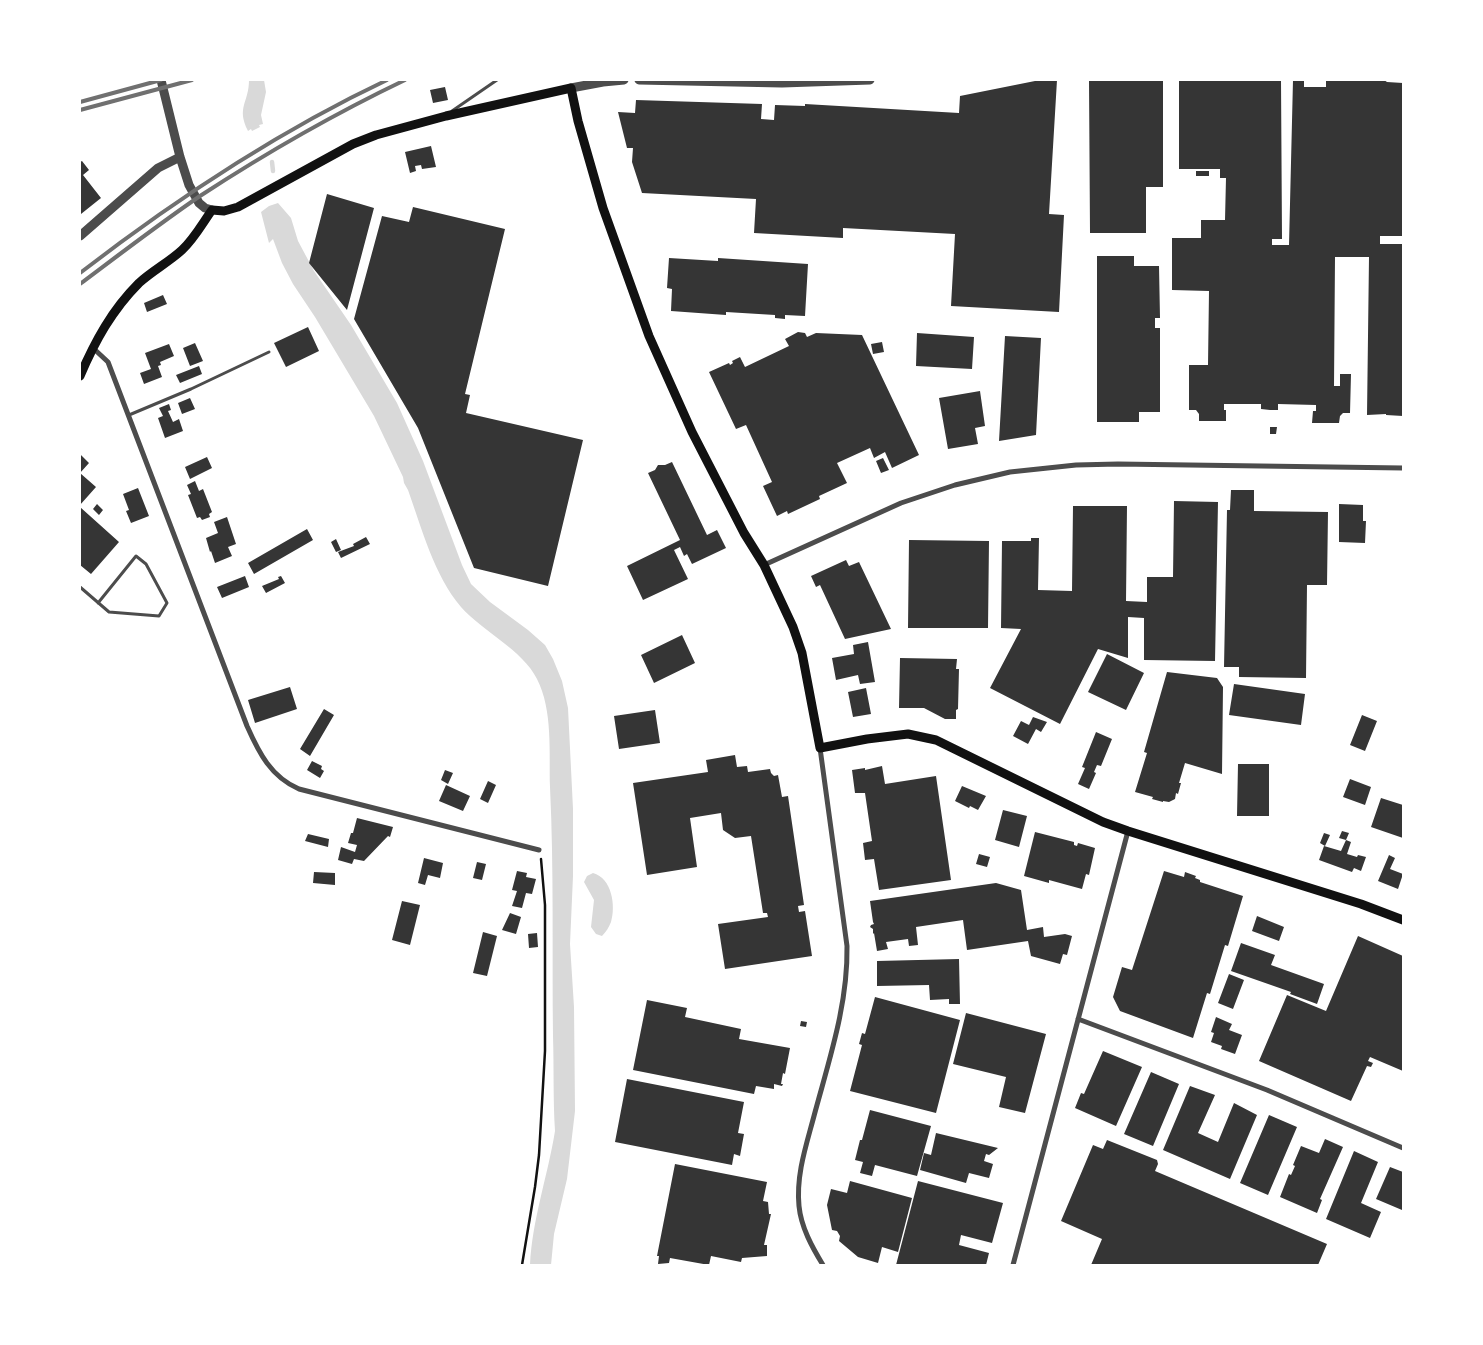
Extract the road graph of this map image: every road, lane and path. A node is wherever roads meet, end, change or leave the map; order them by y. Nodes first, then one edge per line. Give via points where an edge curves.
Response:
1 (161, 80) edge
2 (497, 80) edge
3 (624, 80) edge
4 (639, 80) edge
5 (870, 80) edge
6 (571, 88) junction
7 (446, 116) junction
8 (180, 157) junction
9 (212, 210) junction
10 (80, 236) edge
11 (93, 348) junction
12 (269, 352) dead end
13 (80, 376) edge
14 (129, 416) junction
15 (1403, 468) edge
16 (764, 565) junction
17 (80, 587) edge
18 (98, 603) junction
19 (820, 748) junction
20 (1128, 831) junction
21 (539, 850) joint
22 (1403, 920) edge
23 (1078, 1019) junction
24 (1403, 1148) edge
25 (522, 1265) edge
26 (823, 1265) edge
27 (1013, 1265) edge

1 - 8 street
2 - 7 lane
3 - 6 street
4 - 5 street via 782,83
6 - 7 main road
6 - 16 main road via 603,208 649,336 692,432
7 - 9 main road via 353,144 238,207 228,211
8 - 9 street via 196,199
8 - 10 street via 158,168
9 - 11 main road via 182,250 141,281 127,296 103,328
11 - 13 main road
11 - 14 street via 108,362
12 - 14 lane
14 - 21 street via 247,726 266,764 278,777 308,792
15 - 16 street via 1118,464 1010,472 955,485 901,503
16 - 19 main road via 802,653
17 - 18 lane
18 - 18 lane via 136,556 146,564 167,603 159,616 109,612
19 - 20 main road via 908,734 936,740 1076,810
19 - 26 street via 848,946 840,1020 798,1178 802,1222
20 - 22 main road
20 - 23 street
21 - 25 path via 545,905 545,1051 538,1155
23 - 24 street via 1275,1094
23 - 27 street

